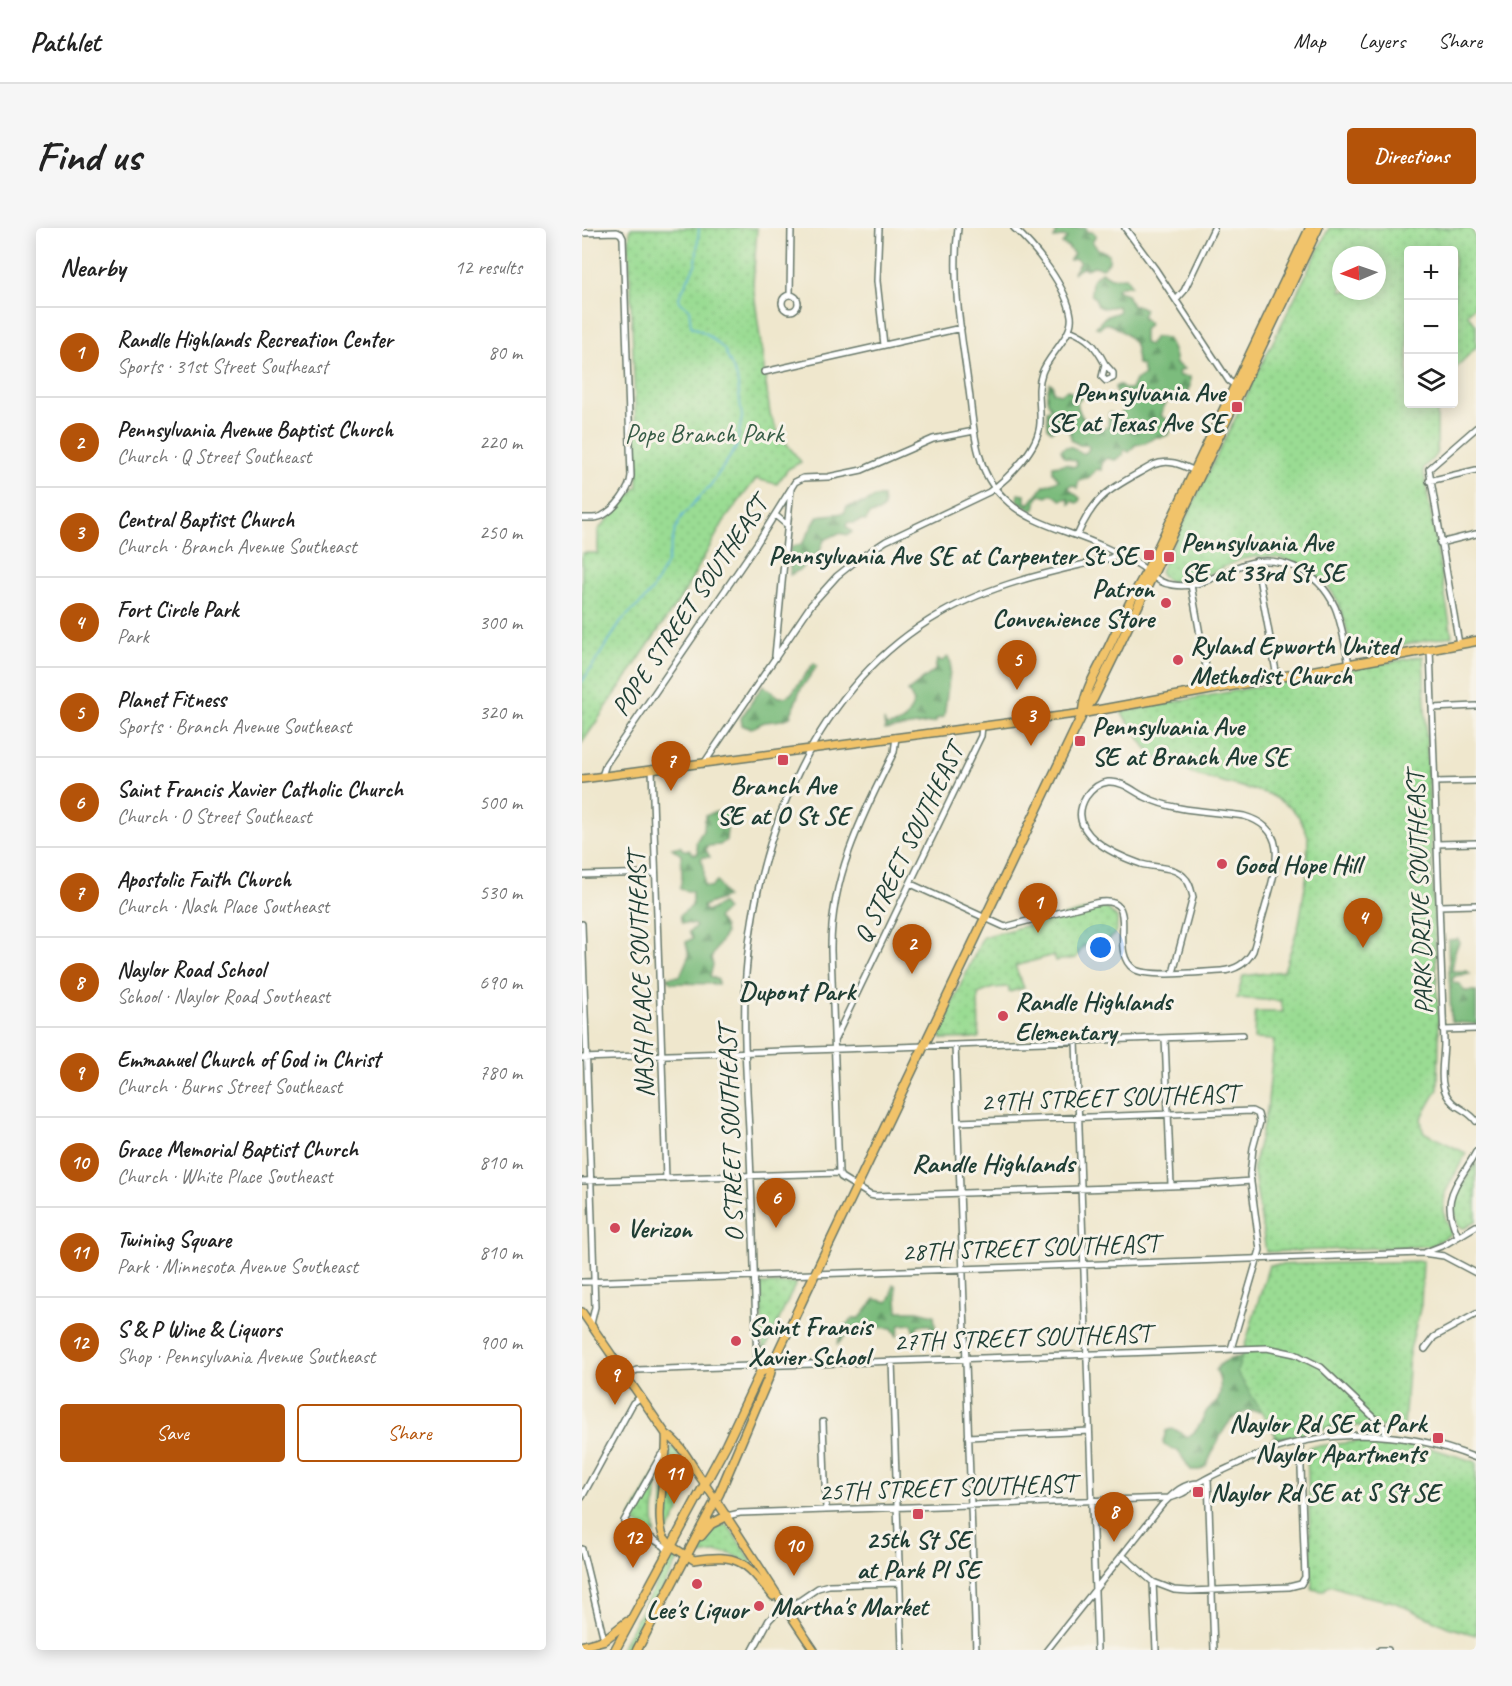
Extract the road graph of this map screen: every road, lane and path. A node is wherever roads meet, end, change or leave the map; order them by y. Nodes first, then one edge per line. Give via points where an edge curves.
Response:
1 (791, 228) edge
2 (879, 228) edge
3 (958, 228) edge
4 (1014, 228) edge
5 (1125, 228) edge
6 (1214, 228) edge
7 (1310, 228) edge
8 (1318, 228) edge
9 (582, 233) edge
10 (790, 295) dead end
11 (1176, 300) junction
12 (961, 328) junction
13 (1068, 330) junction
14 (884, 345) junction
15 (1105, 364) dead end
16 (764, 372) dead end
17 (1237, 387) junction
18 (1476, 428) edge
19 (974, 431) junction
20 (1476, 470) edge
21 (1197, 472) junction
22 (1429, 481) junction
23 (790, 488) junction
24 (995, 488) junction
25 (775, 515) junction
26 (582, 518) edge
27 (787, 525) junction
28 (1476, 534) edge
29 (1077, 536) junction
30 (1440, 543) junction
31 (1116, 554) junction
32 (1256, 561) junction
33 (1149, 574) junction
34 (1191, 585) junction
35 (1476, 641) edge
36 (1459, 644) junction
37 (1430, 649) junction
38 (775, 658) junction
39 (1349, 664) junction
40 (1277, 677) junction
41 (1210, 689) junction
42 (1476, 706) edge
43 (1432, 708) junction
44 (1083, 713) junction
45 (982, 726) junction
46 (896, 737) junction
47 (811, 748) junction
48 (705, 762) junction
49 (652, 769) junction
50 (602, 776) junction
51 (582, 778) edge
52 (1476, 781) edge
53 (1435, 782) junction
54 (1476, 843) edge
55 (1437, 844) junction
56 (656, 873) junction
57 (582, 875) edge
58 (911, 884) junction
59 (1476, 904) edge
60 (1439, 906) junction
61 (984, 918) junction
62 (582, 924) edge
63 (1173, 973) junction
64 (1476, 1029) edge
65 (1443, 1030) junction
66 (1244, 1035) dead end
67 (1165, 1038) junction
68 (834, 1041) junction
69 (1076, 1041) junction
70 (956, 1045) junction
71 (923, 1046) junction
72 (835, 1049) junction
73 (746, 1052) junction
74 (662, 1055) junction
75 (584, 1058) edge
76 (1168, 1114) junction
77 (1078, 1117) junction
78 (1476, 1121) edge
79 (958, 1122) junction
80 (1476, 1152) edge
81 (839, 1173) junction
82 (751, 1176) junction
83 (666, 1179) junction
84 (591, 1181) junction
85 (1251, 1181) junction
86 (582, 1182) edge
87 (1171, 1185) junction
88 (860, 1188) junction
89 (1081, 1189) junction
90 (960, 1193) junction
91 (1476, 1226) edge
92 (1458, 1236) junction
93 (1444, 1245) junction
94 (1422, 1253) junction
95 (1258, 1259) junction
96 (1450, 1259) junction
97 (1083, 1264) junction
98 (962, 1269) junction
99 (1476, 1273) edge
100 (814, 1274) junction
101 (754, 1276) junction
102 (582, 1282) edge
103 (594, 1282) junction
104 (582, 1312) edge
105 (1476, 1314) edge
106 (591, 1324) junction
107 (1231, 1349) junction
108 (1425, 1349) dead end
109 (1086, 1354) junction
110 (965, 1359) junction
111 (892, 1361) junction
112 (772, 1365) junction
113 (759, 1369) junction
114 (626, 1375) junction
115 (640, 1396) junction
116 (823, 1422) dead end
117 (1089, 1431) junction
118 (666, 1434) junction
119 (1386, 1435) junction
120 (968, 1437) junction
121 (1300, 1441) junction
122 (666, 1450) junction
123 (1476, 1458) edge
124 (1208, 1478) junction
125 (705, 1484) junction
126 (582, 1497) edge
127 (1168, 1498) junction
128 (716, 1500) junction
129 (1091, 1501) junction
130 (970, 1506) junction
131 (897, 1508) junction
132 (826, 1510) junction
133 (727, 1516) junction
134 (670, 1548) junction
135 (582, 1550) edge
136 (686, 1555) junction
137 (1123, 1556) junction
138 (1153, 1582) junction
139 (899, 1583) junction
140 (1212, 1590) junction
141 (1095, 1592) junction
142 (785, 1608) junction
143 (633, 1615) junction
144 (604, 1640) junction
145 (582, 1646) edge
146 (590, 1650) edge
147 (615, 1650) edge
148 (637, 1650) edge
149 (753, 1650) edge
150 (814, 1650) edge
151 (902, 1650) edge
152 (976, 1650) edge
153 (1047, 1650) edge
154 (1097, 1650) edge
155 (1155, 1650) edge
156 (1215, 1650) edge
157 (1380, 1650) edge
158 (1388, 1650) edge

1 - 10 street
2 - 14 street via 877,281
3 - 12 street via 956,274
4 - 13 street via 1058,284 1071,313
5 - 11 street
6 - 11 street
7 - 17 highway
8 - 17 highway
9 - 26 street via 618,232 623,236 632,476 627,490 604,514
11 - 17 street via 1229,381
12 - 14 street
12 - 19 street
13 - 15 street via 1089,340
13 - 24 street via 1042,374 1036,442
14 - 16 street
17 - 21 highway
18 - 22 street via 1429,467
19 - 23 street via 933,438 862,470 825,478 801,478
19 - 24 street via 980,457
20 - 22 street
21 - 29 street via 1170,461 1153,465 1100,498
21 - 33 highway
22 - 30 street
23 - 25 street, POPE STREET SOUTHEAST
23 - 27 street
24 - 29 street via 1024,514
24 - 38 street via 886,541 853,562 818,597
25 - 27 street
25 - 50 street, POPE STREET SOUTHEAST via 606,764
27 - 38 street
28 - 30 street
29 - 31 street
30 - 36 street
31 - 33 street
31 - 47 street, O STREET SOUTHEAST via 994,589 923,624 858,680 836,706
32 - 34 street
32 - 39 street via 1291,565 1320,585 1335,608
32 - 40 street
33 - 34 street via 1167,584
33 - 44 highway via 1134,592 1094,676
34 - 41 street
35 - 36 highway
36 - 37 highway
37 - 39 highway
37 - 43 street, PARK DRIVE SOUTHEAST
38 - 48 street
39 - 40 highway
40 - 41 highway
41 - 44 highway
42 - 43 street
43 - 53 street, PARK DRIVE SOUTHEAST
44 - 45 main road
44 - 61 highway
45 - 46 main road
45 - 58 street, Q STREET SOUTHEAST via 981,736
46 - 47 main road
46 - 68 street via 894,752 851,842 836,895 831,942
47 - 48 main road
47 - 73 street, O STREET SOUTHEAST via 776,829 758,896 746,973
48 - 49 main road
49 - 50 main road
49 - 56 street, NASH PLACE SOUTHEAST
50 - 51 main road
52 - 53 street
53 - 55 street, PARK DRIVE SOUTHEAST
54 - 55 street
55 - 60 street, PARK DRIVE SOUTHEAST
56 - 57 street
56 - 74 street, NASH PLACE SOUTHEAST
58 - 61 street
58 - 68 street, Q STREET SOUTHEAST
59 - 60 street
60 - 65 street, PARK DRIVE SOUTHEAST
61 - 63 street via 1000,927 1010,927 1111,902 1123,916 1122,949 1129,965 1145,973
61 - 71 highway
62 - 75 street
63 - 63 street via 1193,897 1191,886 1177,871 1142,864 1090,837 1081,814 1083,803 1090,791 1104,783 1118,782 1165,805 1248,817 1262,824 1276,848 1276,866 1248,958 1240,966 1225,971
64 - 65 street
65 - 78 street, PARK DRIVE SOUTHEAST via 1444,1089
66 - 67 street
67 - 69 street
67 - 76 street
68 - 72 street
69 - 70 street
69 - 77 street
70 - 71 street
70 - 79 street
71 - 72 street
71 - 88 highway
72 - 73 street
72 - 81 street
73 - 74 street
73 - 82 street, O STREET SOUTHEAST
74 - 75 street
74 - 83 street, NASH PLACE SOUTHEAST
75 - 84 street
76 - 77 street, 29TH STREET SOUTHEAST
76 - 85 street, 29TH STREET SOUTHEAST via 1256,1112 1260,1122 1250,1165
76 - 87 street
77 - 79 street, 29TH STREET SOUTHEAST
77 - 89 street
79 - 90 street
80 - 92 street via 1450,1199 1449,1215
81 - 82 street
81 - 88 street
82 - 83 street
82 - 101 street, O STREET SOUTHEAST
83 - 84 street
84 - 86 street
84 - 103 street
85 - 87 street
85 - 95 street
87 - 89 street
88 - 90 street via 875,1196
88 - 100 highway
89 - 90 street
89 - 97 street
90 - 98 street
91 - 92 street
92 - 93 street
93 - 94 street
93 - 96 street via 1444,1254
94 - 95 street, 28TH STREET SOUTHEAST
94 - 96 street, 28TH STREET SOUTHEAST
95 - 97 street, 28TH STREET SOUTHEAST
95 - 107 street
96 - 99 street, 28TH STREET SOUTHEAST
97 - 98 street, 28TH STREET SOUTHEAST
97 - 109 street
98 - 100 street, 28TH STREET SOUTHEAST
98 - 110 street
100 - 101 street, 28TH STREET SOUTHEAST
100 - 112 highway
101 - 103 street, 28TH STREET SOUTHEAST
101 - 113 street, O STREET SOUTHEAST
102 - 103 street, 28TH STREET SOUTHEAST
103 - 106 street via 595,1311
104 - 106 main road
105 - 108 street via 1434,1337
106 - 114 main road
107 - 109 street, 27TH STREET SOUTHEAST
107 - 119 street, 27TH STREET SOUTHEAST via 1279,1350 1314,1362 1384,1427
109 - 110 street, 27TH STREET SOUTHEAST
109 - 117 street
110 - 111 street, 27TH STREET SOUTHEAST
110 - 120 street
111 - 112 street, 27TH STREET SOUTHEAST
111 - 131 street
112 - 113 highway
112 - 128 highway
113 - 114 street via 637,1370
113 - 125 highway via 741,1416
114 - 115 main road
115 - 118 main road
115 - 126 street
116 - 132 street
117 - 120 street
117 - 129 street
118 - 122 main road
118 - 125 main road
119 - 121 street
119 - 123 street via 1429,1442
120 - 130 street
121 - 124 street
121 - 140 street via 1303,1582 1298,1586
122 - 134 main road via 660,1522
122 - 134 street via 624,1521
124 - 127 street via 1176,1490
124 - 140 street
125 - 128 main road
125 - 134 highway
127 - 129 street, 25TH STREET SOUTHEAST
127 - 137 street
128 - 133 main road
128 - 136 highway
129 - 130 street, 25TH STREET SOUTHEAST
129 - 141 street
130 - 131 street, 25TH STREET SOUTHEAST
130 - 152 street
131 - 132 street, 25TH STREET SOUTHEAST
131 - 139 street
132 - 133 street, 25TH STREET SOUTHEAST
133 - 136 highway via 711,1524
133 - 142 main road
134 - 136 main road
134 - 143 highway
135 - 144 street
136 - 142 main road via 694,1560 720,1556 740,1562
136 - 148 highway
137 - 138 street
137 - 141 street
138 - 140 street via 1180,1591
138 - 155 street
139 - 142 street via 824,1586
139 - 151 street
140 - 156 street
141 - 153 street
141 - 154 street
142 - 149 street via 769,1620
142 - 150 main road
143 - 144 highway
143 - 147 highway
144 - 145 highway
145 - 146 highway
157 - 158 street

